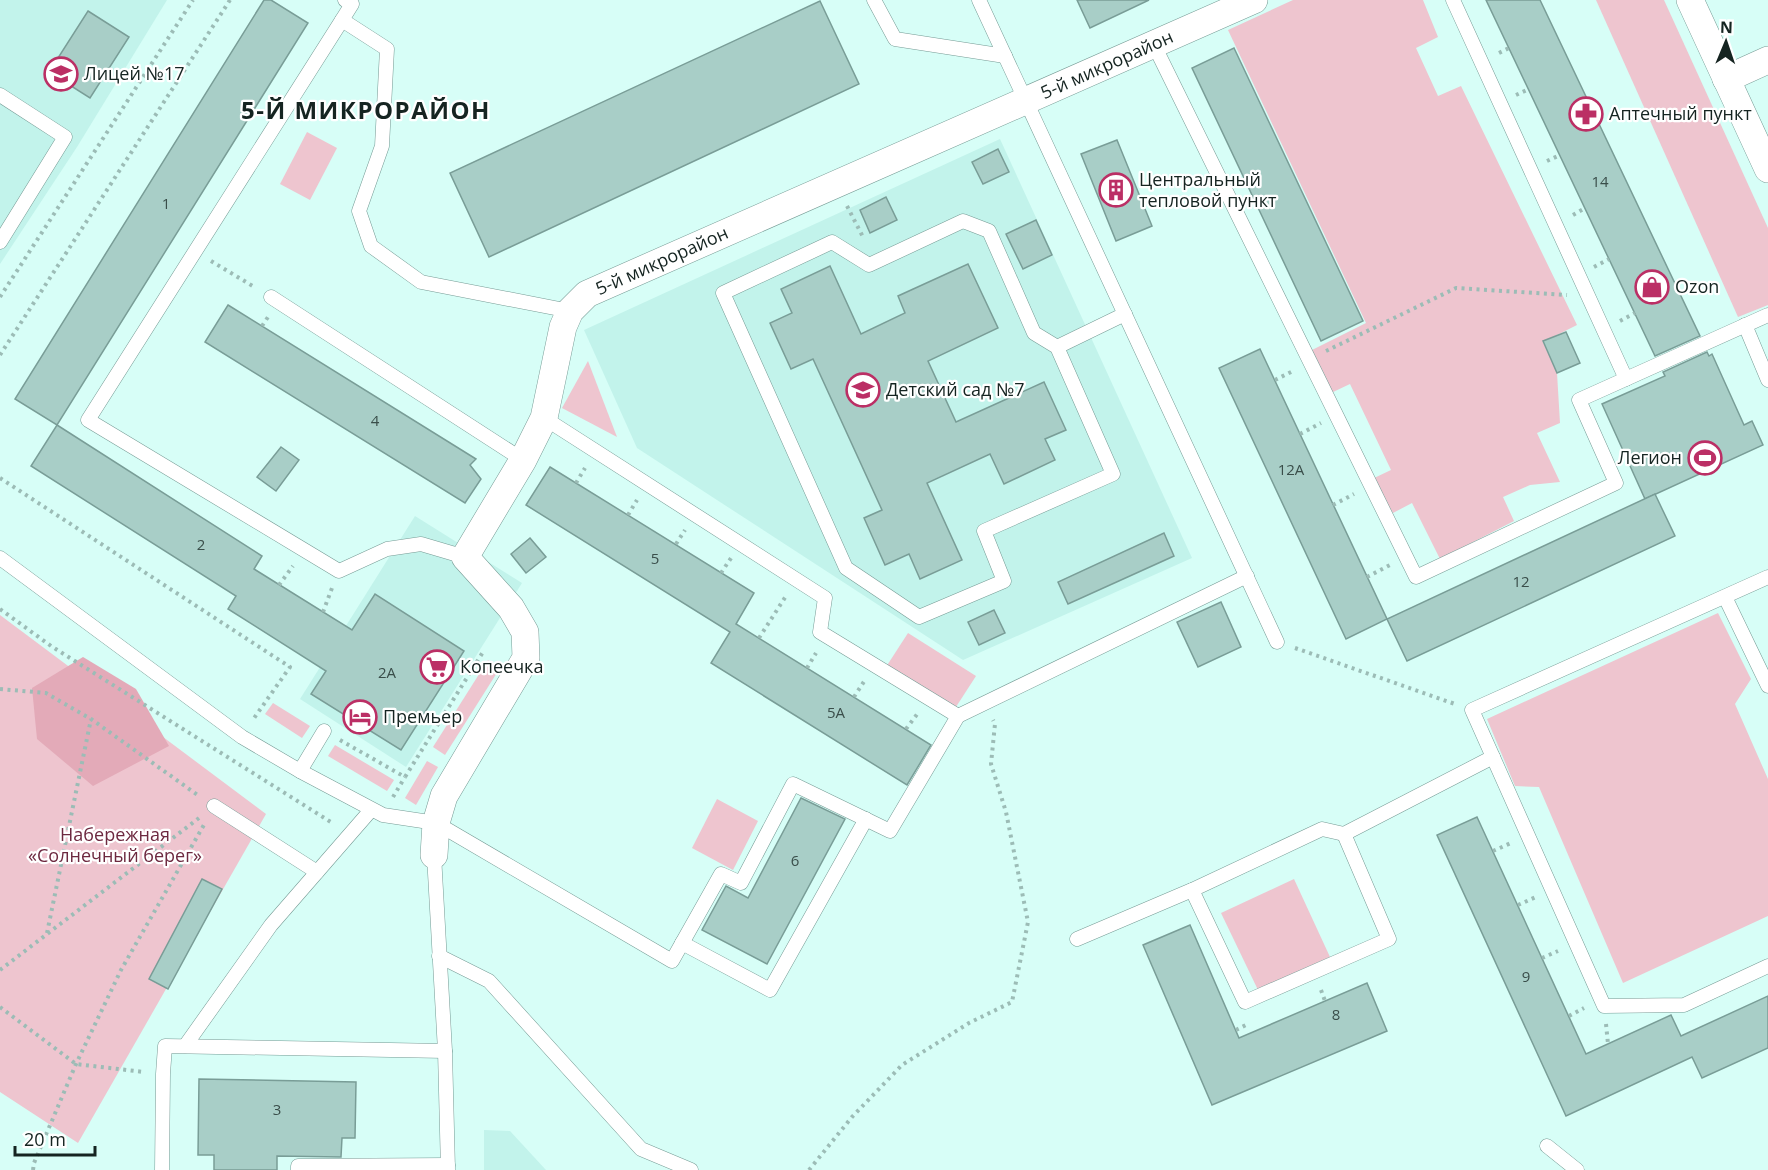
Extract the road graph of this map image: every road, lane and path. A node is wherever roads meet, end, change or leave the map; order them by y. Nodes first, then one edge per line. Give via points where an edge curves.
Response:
1 (193, 0) edge
2 (230, 0) edge
3 (345, 0) edge
4 (874, 0) edge
5 (979, 0) edge
6 (1254, 0) edge
7 (1453, 0) edge
8 (1690, 0) edge
9 (342, 20) junction
10 (1154, 45) junction
11 (1005, 56) junction
12 (1768, 60) edge
13 (1726, 79) junction
14 (0, 95) edge
15 (1026, 101) junction
16 (85, 151) dead end
17 (92, 155) junction
18 (1768, 169) edge
19 (844, 200) dead end
20 (0, 242) edge
21 (195, 251) junction
22 (875, 262) junction
23 (0, 297) edge
24 (271, 297) joint
25 (1588, 297) junction
26 (570, 311) junction
27 (1125, 314) junction
28 (1768, 315) edge
29 (1745, 325) junction
30 (1058, 347) junction
31 (0, 355) edge
32 (1309, 359) junction
33 (1626, 379) junction
34 (1768, 380) edge
35 (544, 418) junction
36 (523, 460) junction
37 (0, 478) edge
38 (465, 557) junction
39 (0, 558) edge
40 (1247, 576) junction
41 (1768, 577) edge
42 (796, 580) junction
43 (1725, 597) junction
44 (0, 609) edge
45 (759, 639) dead end
46 (1277, 642) joint
47 (483, 652) dead end
48 (1768, 686) edge
49 (0, 689) edge
50 (986, 703) junction
51 (1472, 710) junction
52 (958, 716) junction
53 (91, 719) junction
54 (324, 731) joint
55 (242, 737) junction
56 (1493, 757) junction
57 (300, 771) junction
58 (214, 807) junction
59 (371, 810) junction
60 (866, 819) junction
61 (436, 824) junction
62 (350, 834) junction
63 (1344, 834) junction
64 (434, 855) joint
65 (317, 872) junction
66 (1192, 890) junction
67 (47, 934) junction
68 (1077, 939) dead end
69 (682, 943) junction
70 (438, 957) junction
71 (1768, 966) edge
72 (0, 970) edge
73 (0, 1007) edge
74 (185, 1046) junction
75 (445, 1051) junction
76 (76, 1064) junction
77 (163, 1074) junction
78 (1547, 1146) dead end
79 (448, 1167) edge
80 (33, 1170) edge
81 (162, 1170) edge
82 (298, 1170) edge
83 (692, 1170) edge
84 (809, 1170) edge
85 (1577, 1170) edge

1 - 17 path
2 - 31 path
3 - 9 lane via 352,4
4 - 11 lane via 895,39
5 - 11 lane
6 - 10 street, 5-й микрорайон
7 - 25 lane
8 - 13 street
9 - 21 lane
9 - 26 lane via 387,49 382,146 359,211 371,246 421,282
10 - 15 street, 5-й микрорайон
10 - 32 lane
11 - 15 lane
12 - 13 street
13 - 18 street
14 - 20 lane via 65,137
15 - 26 street, 5-й микрорайон via 587,294
15 - 27 lane
16 - 17 path
17 - 23 path
19 - 22 path
21 - 24 path
21 - 38 lane via 88,420 339,571 387,549 421,544
22 - 30 lane via 963,221 988,231 1034,333
22 - 30 lane via 868,265 832,242 723,293 846,568 919,617 1004,581 984,531 1113,474
24 - 36 lane
25 - 32 path via 1456,288
25 - 33 lane
26 - 35 street via 563,327
27 - 30 lane
27 - 40 lane
28 - 29 lane
29 - 33 lane
29 - 34 lane
32 - 33 lane via 1416,577 1616,483 1579,400
35 - 36 street
35 - 42 lane
36 - 38 street
37 - 55 path via 290,667
38 - 61 street via 511,608 525,633 526,658 444,796
39 - 55 lane
40 - 46 lane
40 - 50 lane
41 - 43 lane
42 - 45 path
42 - 52 lane via 825,598 820,632
43 - 48 lane
43 - 51 lane
44 - 62 path via 51,646
46 - 51 path
47 - 54 path via 405,777
49 - 53 path via 46,693
50 - 52 lane
50 - 84 path via 995,724 991,764 1006,812 1028,922 1012,1002 969,1023 902,1065
51 - 56 lane
52 - 60 lane via 890,831
53 - 58 path
53 - 67 path
54 - 57 lane
55 - 57 lane
56 - 63 lane
56 - 71 lane via 1604,1006 1684,1005
57 - 59 lane
58 - 65 lane
58 - 67 path
58 - 76 path via 121,970
59 - 61 lane
59 - 62 lane
60 - 69 lane via 793,784 741,883 721,874
60 - 69 lane via 770,990
61 - 64 street
61 - 69 lane via 672,961
62 - 65 lane
63 - 66 lane via 1322,829
63 - 66 lane via 1389,939 1245,1002
64 - 70 lane
65 - 74 lane via 271,925
66 - 68 lane
67 - 72 path
70 - 75 lane
70 - 83 lane via 489,981 641,1149
73 - 76 path
74 - 75 lane
74 - 77 lane via 165,1046
75 - 79 lane
76 - 77 path
76 - 80 path
77 - 81 lane
78 - 85 lane
79 - 82 lane via 298,1166

